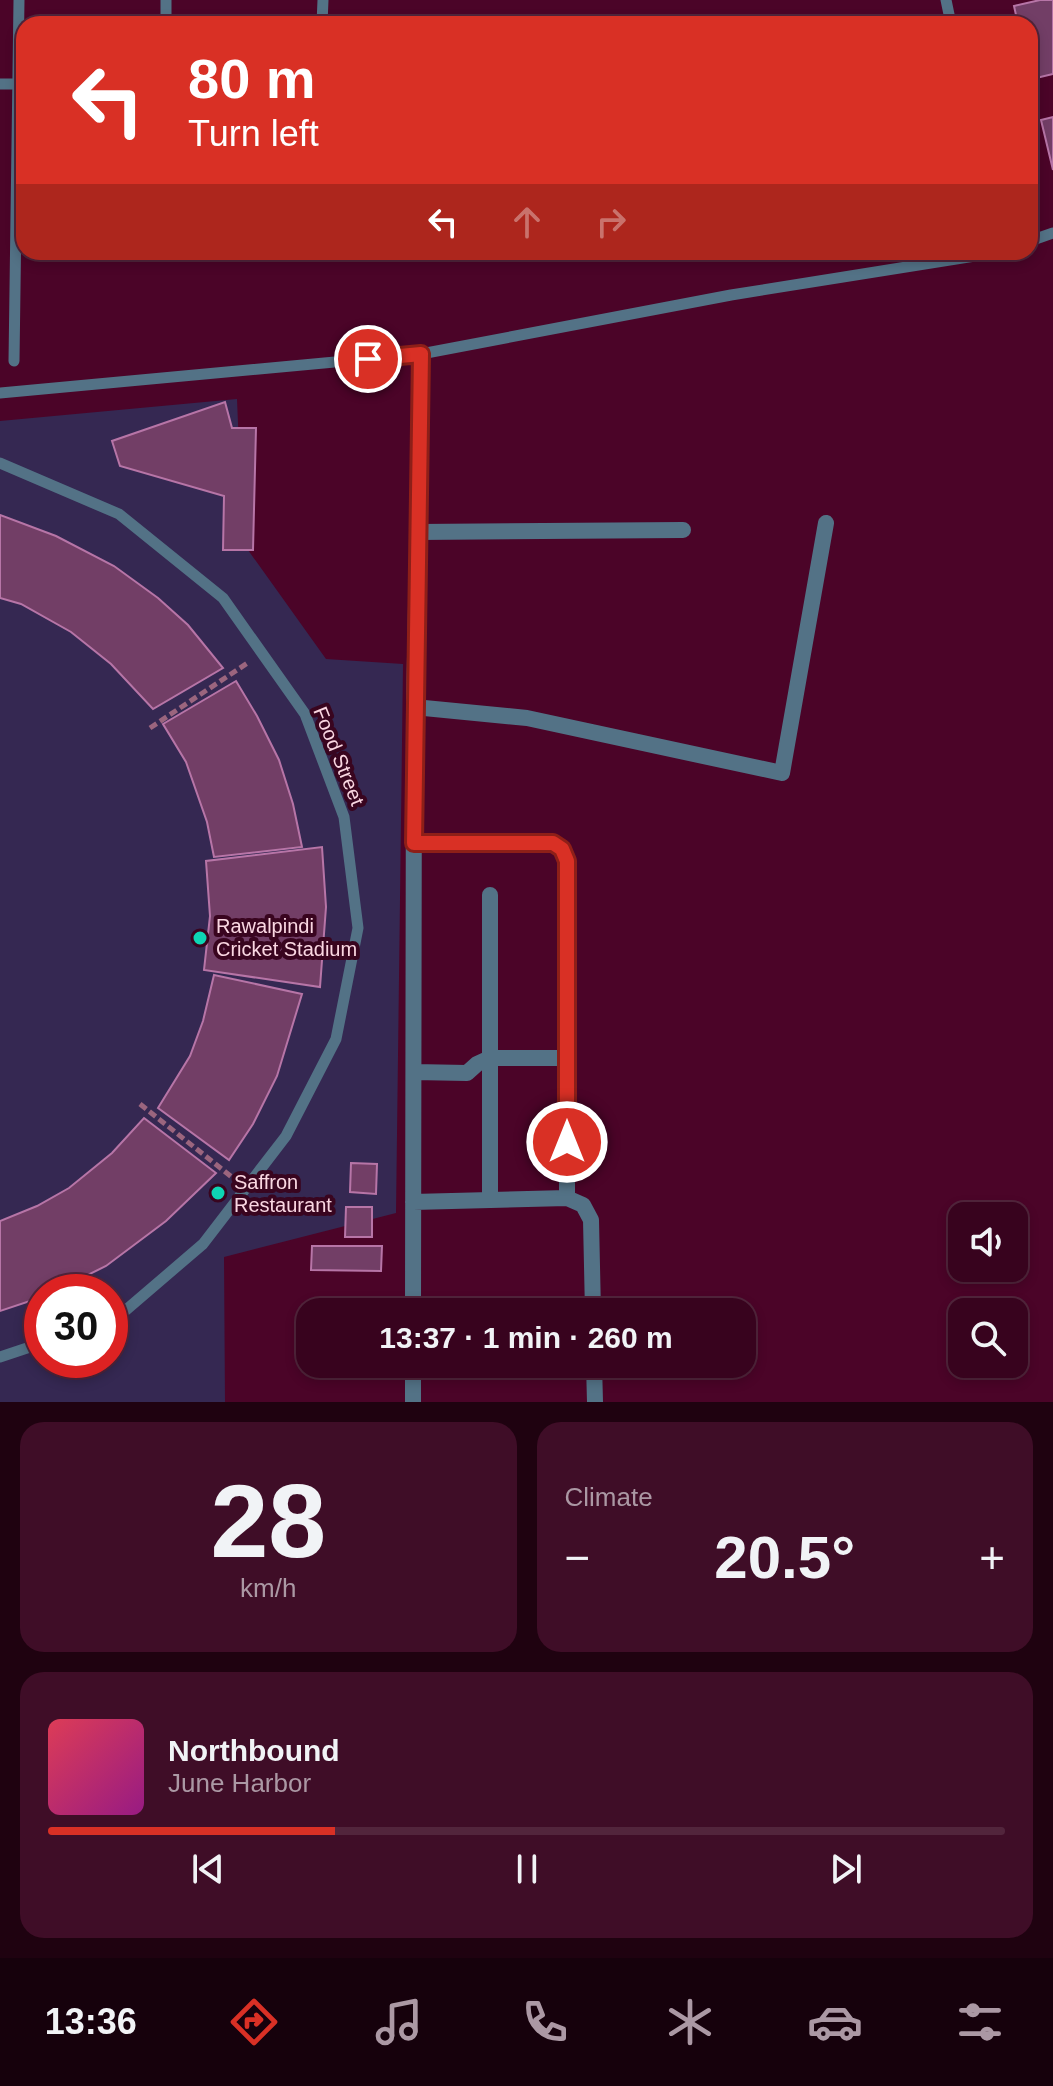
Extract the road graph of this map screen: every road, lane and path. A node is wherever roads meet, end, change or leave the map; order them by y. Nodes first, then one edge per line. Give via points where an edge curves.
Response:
1 (16, 260) edge
2 (948, 260) edge
3 (421, 354) junction
4 (14, 361) dead end
5 (0, 393) edge
6 (0, 463) edge
7 (826, 523) dead end
8 (683, 530) dead end
9 (418, 532) junction
10 (262, 653) junction
11 (414, 707) junction
12 (150, 728) dead end
13 (414, 843) junction
14 (490, 895) dead end
15 (490, 1058) junction
16 (567, 1058) junction
17 (414, 1072) junction
18 (140, 1104) dead end
19 (246, 1188) junction
20 (567, 1198) junction
21 (490, 1200) junction
22 (413, 1202) junction
23 (413, 1298) edge
24 (593, 1298) edge
25 (128, 1308) edge
26 (24, 1349) edge
27 (0, 1357) edge
28 (413, 1378) edge
29 (594, 1378) edge
30 (413, 1402) edge
31 (595, 1402) edge

1 - 4 lane
2 - 3 lane
3 - 5 lane
3 - 9 street
6 - 10 lane, Food Street via 119,514 223,598
7 - 11 street via 782,773 527,718
8 - 9 street
9 - 11 street
10 - 12 path
10 - 19 lane, Food Street via 305,714 344,817 358,928 336,1039 286,1136
11 - 13 street
13 - 16 street via 553,843 562,849 567,861
13 - 17 street
14 - 15 street
15 - 16 street
15 - 17 street via 467,1073
15 - 21 street
16 - 20 street
17 - 22 street
18 - 19 path
19 - 25 lane, Food Street via 203,1244
20 - 21 street
20 - 24 street via 583,1205 591,1220
21 - 22 street
22 - 23 street
26 - 27 lane
28 - 30 street
29 - 31 street

